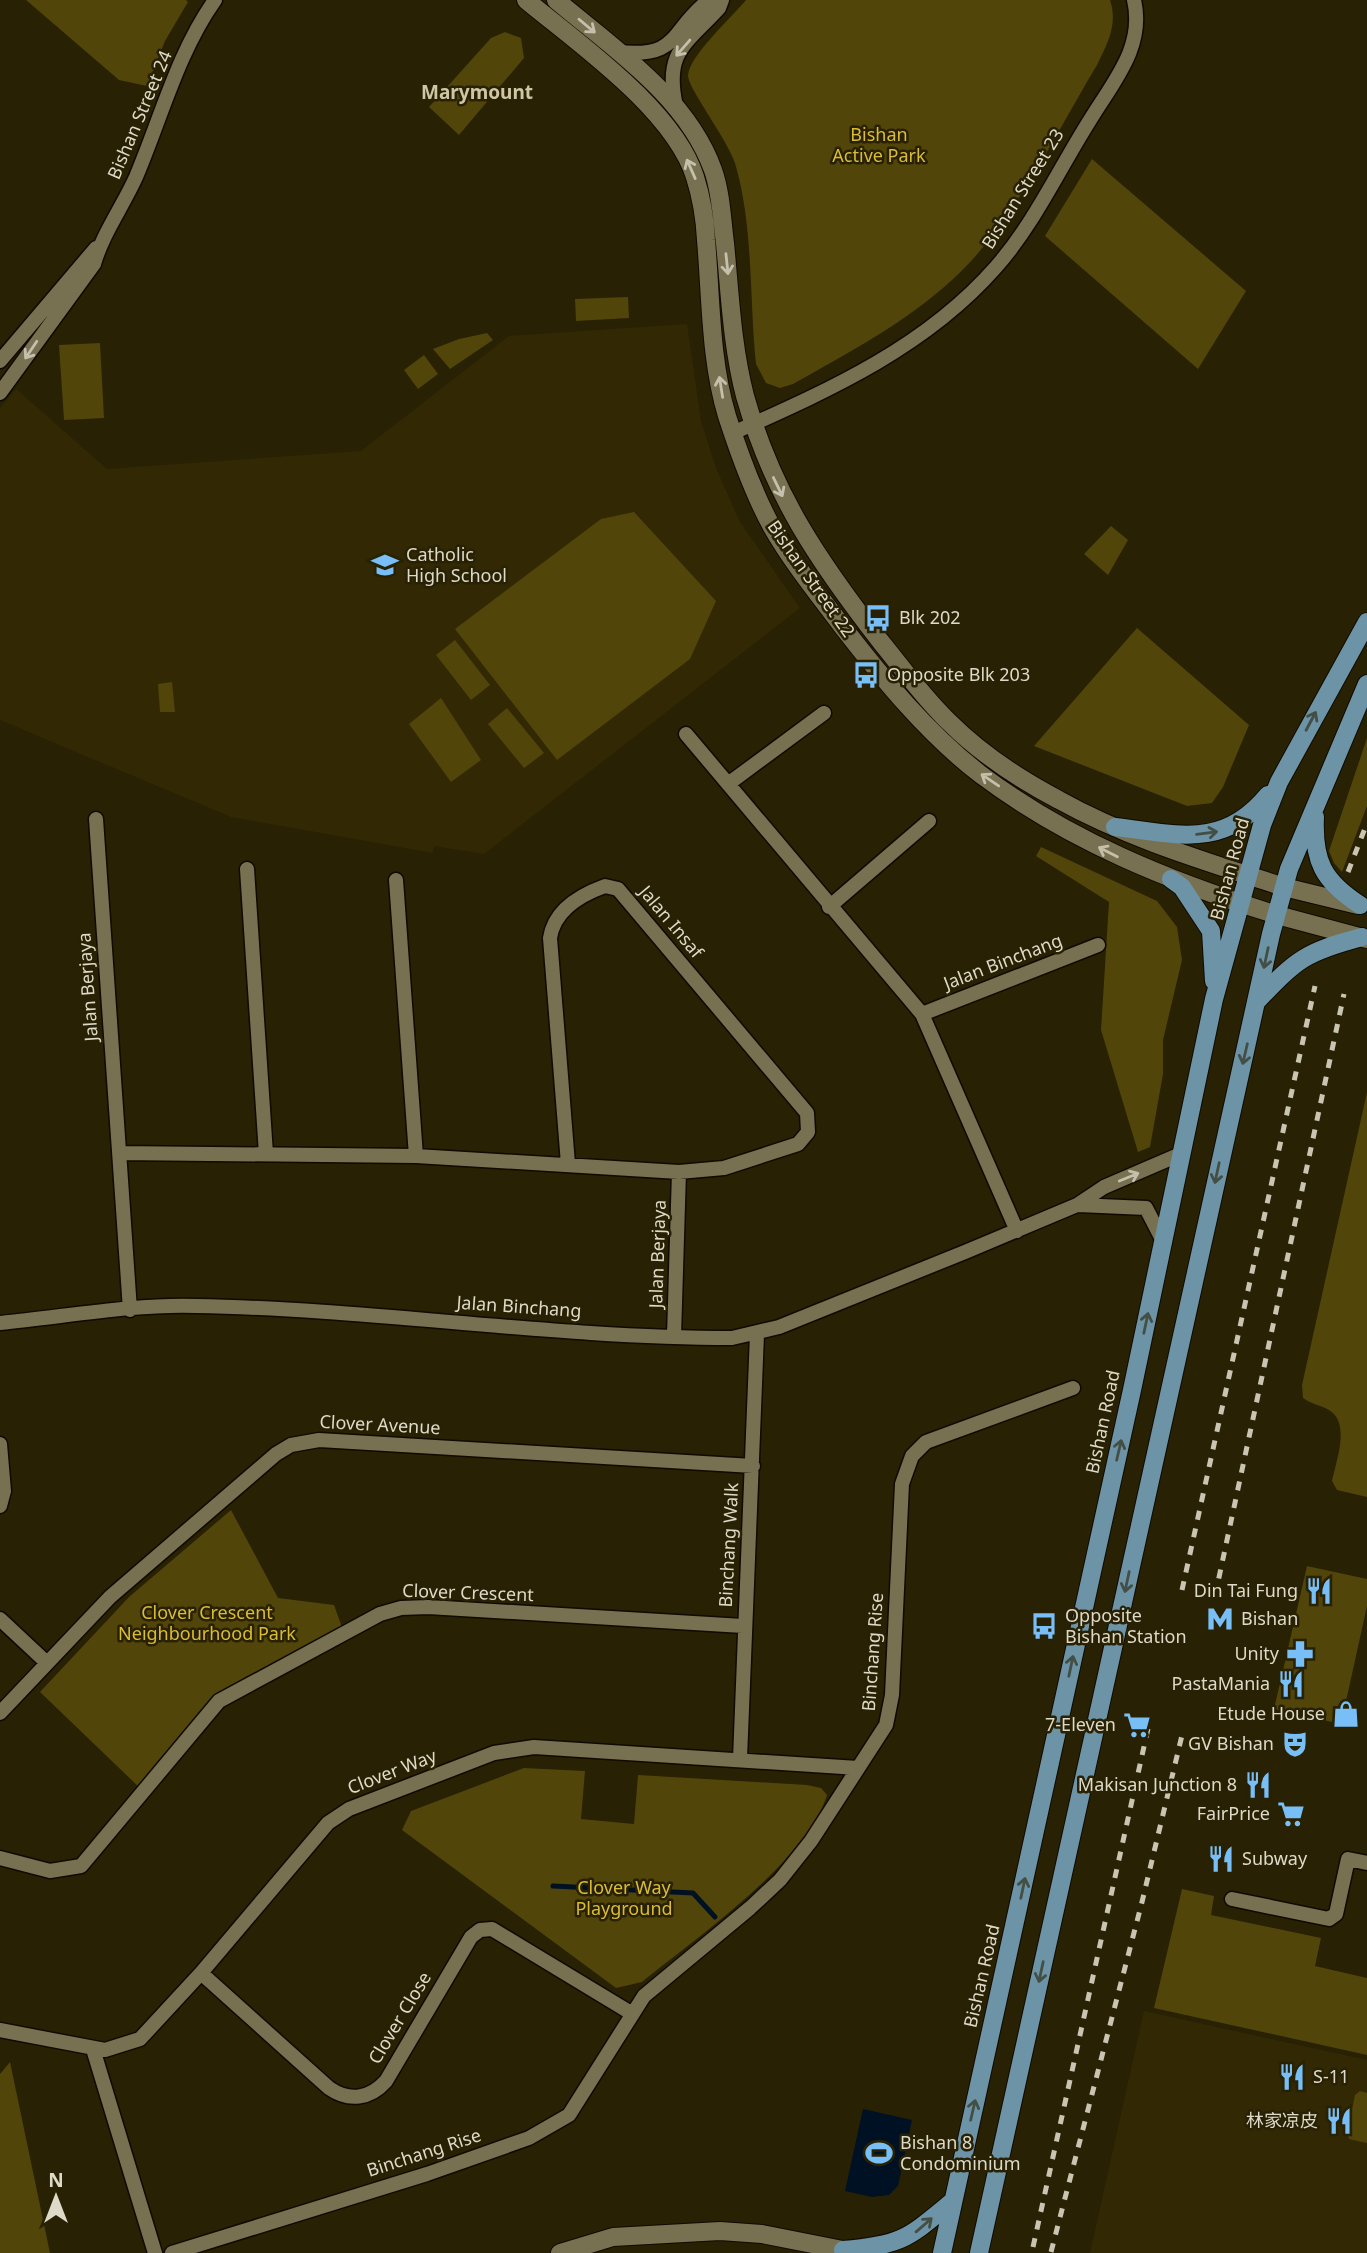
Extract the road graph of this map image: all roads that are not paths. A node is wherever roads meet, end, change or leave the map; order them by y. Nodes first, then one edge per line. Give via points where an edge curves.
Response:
1 (215, 0) edge
2 (526, 0) edge
3 (556, 0) edge
4 (709, 0) edge
5 (722, 0) edge
6 (1135, 0) edge
7 (618, 52) junction
8 (676, 106) junction
9 (99, 245) junction
10 (0, 361) edge
11 (0, 393) edge
12 (754, 424) junction
13 (733, 433) junction
14 (1367, 622) edge
15 (1367, 684) edge
16 (824, 713) dead end
17 (686, 734) dead end
18 (1279, 782) junction
19 (728, 784) junction
20 (1316, 803) junction
21 (96, 819) dead end
22 (929, 821) dead end
23 (1115, 827) junction
24 (247, 869) dead end
25 (1249, 875) junction
26 (1171, 879) junction
27 (396, 880) dead end
28 (1284, 887) junction
29 (1242, 904) junction
30 (1363, 906) edge
31 (829, 907) junction
32 (1277, 915) junction
33 (1365, 938) edge
34 (1098, 945) dead end
35 (1214, 999) junction
36 (1257, 1001) junction
37 (922, 1014) junction
38 (119, 1153) junction
39 (1183, 1153) junction
40 (266, 1154) junction
41 (416, 1156) junction
42 (568, 1164) junction
43 (679, 1172) junction
44 (1077, 1205) junction
45 (1017, 1230) junction
46 (1164, 1243) junction
47 (130, 1310) junction
48 (0, 1323) edge
49 (757, 1334) junction
50 (674, 1336) junction
51 (1073, 1388) dead end
52 (0, 1444) edge
53 (753, 1466) junction
54 (0, 1506) edge
55 (0, 1619) edge
56 (743, 1626) junction
57 (46, 1662) junction
58 (0, 1713) edge
59 (740, 1759) junction
60 (858, 1768) junction
61 (0, 1858) edge
62 (1367, 1863) edge
63 (1231, 1899) dead end
64 (201, 1973) junction
65 (631, 2013) junction
66 (0, 2030) edge
67 (93, 2049) junction
68 (953, 2201) junction
69 (850, 2251) edge
70 (155, 2253) edge
71 (172, 2253) edge
72 (560, 2253) edge
73 (594, 2253) edge
74 (802, 2253) edge
75 (942, 2253) edge
76 (979, 2253) edge

1 - 9 street, Bishan Street 24 via 179,69 131,186
13 -> 2 main road, Bishan Street 22 via 723,403 706,235 695,176 664,123 635,92
3 -> 7 main road, Bishan Street 22
4 - 7 street via 666,48 642,54
5 -> 8 street via 676,55 670,81
6 - 12 street, Bishan Street 23 via 1137,34 1125,65 997,266 967,298 908,345
7 - 8 main road, Bishan Street 22
8 -> 12 main road, Bishan Street 22 via 692,126 714,172 737,360
9 - 10 street, Bishan Street 24
9 -> 11 street, Bishan Street 24 via 94,264
12 - 13 street, Bishan Street 23
12 -> 23 main road, Bishan Street 22 via 775,482 803,534 843,592 949,722 1011,770
26 -> 13 main road, Bishan Street 22 via 1046,818 980,774 939,738 881,676 779,537
18 -> 14 main road, Bishan Road
15 - 20 main road
16 - 19 street
17 - 19 street
23 -> 18 main road via 1191,835 1226,830 1252,814
18 - 25 main road, Bishan Road
19 - 31 street
20 - 28 main road
20 - 30 main road via 1315,851 1321,866 1332,885
21 - 38 street, Jalan Berjaya
22 - 31 street
23 - 25 main road, Bishan Street 22
24 - 40 street
25 - 28 main road, Bishan Street 22
25 - 29 main road, Bishan Road
26 - 29 main road, Bishan Street 22
26 - 35 main road via 1182,887 1211,931
27 - 41 street
28 - 30 main road, Bishan Street 22
28 - 32 main road
29 - 32 main road, Bishan Street 22
29 - 35 main road, Bishan Road
31 - 37 street
32 - 33 main road, Bishan Street 22
32 -> 36 main road
33 - 36 main road via 1303,957
34 - 37 street, Jalan Binchang
35 - 39 main road, Bishan Road
36 -> 76 main road
37 - 45 street
38 - 40 street
38 - 47 street, Jalan Berjaya
44 -> 39 street, Jalan Binchang via 1104,1187
39 - 46 main road, Bishan Road
40 - 41 street
41 - 42 street
42 - 43 street
42 - 43 street, Jalan Insaf via 552,925 559,913 605,886 618,889 807,1113 808,1132 798,1144 724,1168
43 - 50 street, Jalan Berjaya
44 - 45 street, Jalan Binchang
44 - 46 street, Jalan Binchang via 1146,1208
45 - 49 street, Jalan Binchang
68 -> 46 main road, Bishan Road
47 - 48 street, Jalan Binchang
47 - 50 street, Jalan Binchang via 192,1305 290,1308
49 - 50 street, Jalan Binchang
49 - 53 street, Binchang Walk
51 - 60 street, Binchang Rise via 926,1442 912,1456 902,1484 891,1711
52 - 54 street via 4,1491
53 - 56 street, Binchang Walk
53 - 57 street, Clover Avenue via 300,1442 276,1454 110,1597
55 - 57 street
56 - 59 street, Binchang Walk
56 - 61 street, Clover Crescent via 428,1607 391,1610 219,1701 81,1866 50,1871
57 - 58 street, Clover Avenue
59 - 60 street, Clover Way
59 - 64 street, Clover Way via 512,1749 349,1809 318,1833
60 - 65 street, Binchang Rise via 780,1880 707,1947 652,1989
62 - 63 street via 1348,1859 1336,1914 1329,1919
64 - 65 street, Clover Close via 329,2088 346,2096 363,2096 386,2081 472,1934 480,1930 492,1929
64 - 67 street, Clover Way via 140,2039 113,2050
65 - 71 street, Binchang Rise via 576,2107 551,2127 427,2175
66 - 67 street, Clover Way
67 - 70 street
69 -> 68 main road via 909,2237
68 - 75 main road, Bishan Road
69 - 72 main road via 720,2231 613,2237
73 - 74 main road via 620,2246 720,2241

